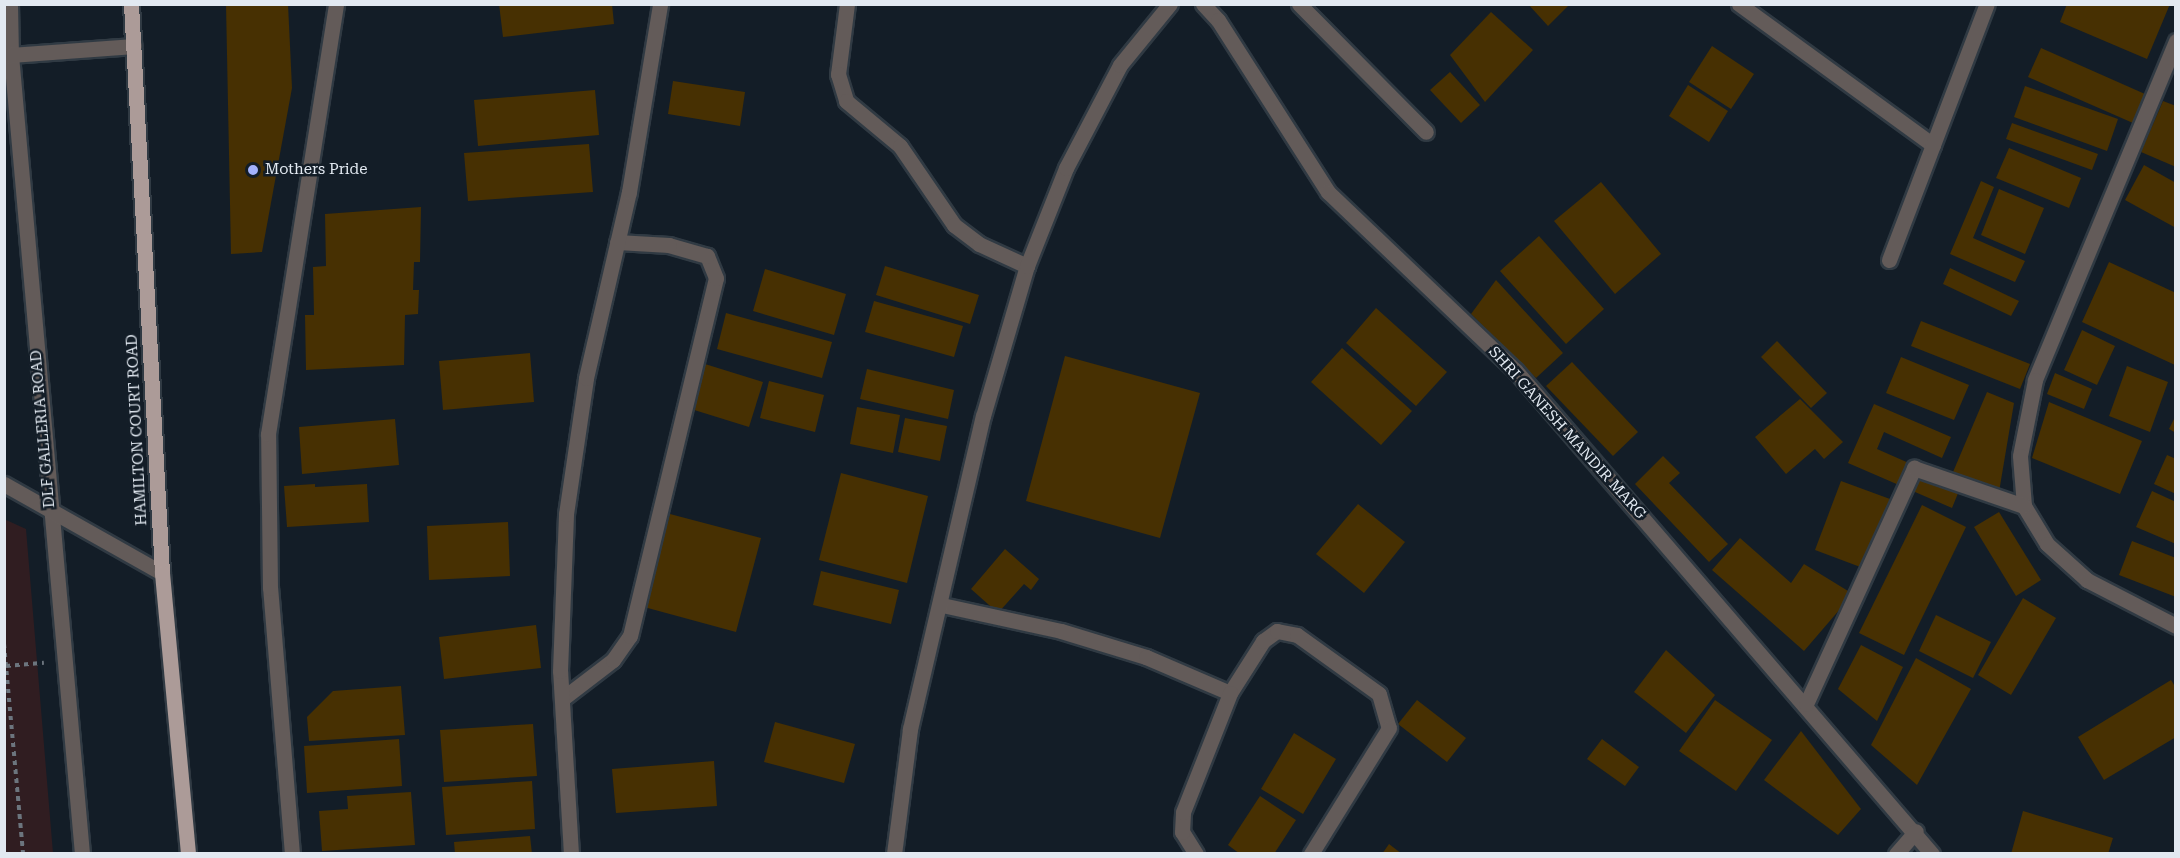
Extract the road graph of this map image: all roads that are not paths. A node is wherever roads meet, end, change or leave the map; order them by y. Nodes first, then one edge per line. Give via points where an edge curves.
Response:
1 (10, 4) edge
2 (130, 4) edge
3 (336, 4) edge
4 (660, 4) edge
5 (847, 4) edge
6 (1170, 4) edge
7 (1203, 4) edge
8 (1299, 4) edge
9 (1738, 4) edge
10 (1987, 4) edge
11 (2175, 41) edge
12 (134, 46) junction
13 (10, 55) junction
14 (1426, 132) dead end
15 (1933, 144) junction
16 (617, 242) junction
17 (1889, 260) dead end
18 (1027, 266) junction
19 (4, 484) edge
20 (2024, 506) junction
21 (50, 508) junction
22 (162, 573) junction
23 (942, 605) junction
24 (2175, 626) edge
25 (1230, 693) junction
26 (562, 699) junction
27 (1806, 704) junction
28 (1916, 831) junction
29 (82, 854) edge
30 (189, 854) edge
31 (292, 854) edge
32 (571, 854) edge
33 (894, 854) edge
34 (1197, 854) edge
35 (1311, 854) edge
36 (1896, 854) edge
37 (1932, 854) edge

1 - 13 street, DLF GALLERIA ROAD
2 - 12 main road, HAMILTON COURT ROAD
3 - 31 street via 268,435 270,588
4 - 16 street
5 - 18 street via 838,74 846,101 900,146 954,225 979,244
6 - 18 street via 1120,65 1066,168
7 - 27 street, SHRI GANESH MANDIR MARG via 1218,20 1328,192 1515,370
8 - 14 street
9 - 15 street
10 - 15 street
11 - 20 street via 2035,380 2020,456
12 - 13 street
12 - 22 main road, HAMILTON COURT ROAD
13 - 21 street, DLF GALLERIA ROAD
15 - 17 street
16 - 26 street via 586,378 566,514
16 - 26 street via 669,245 707,256 716,278 630,636 614,660
18 - 23 street via 983,416
19 - 21 street
20 - 24 street via 2047,544 2087,580
20 - 27 street via 1914,468
21 - 22 street
21 - 29 street, DLF GALLERIA ROAD
22 - 30 main road, HAMILTON COURT ROAD
23 - 25 street via 1071,634 1146,657
23 - 33 street via 910,729
25 - 34 street via 1183,812 1182,832
25 - 35 street via 1263,641 1277,632 1297,635 1379,694 1389,728
26 - 32 street
27 - 28 street, SHRI GANESH MANDIR MARG
28 - 36 street
28 - 37 street, SHRI GANESH MANDIR MARG

